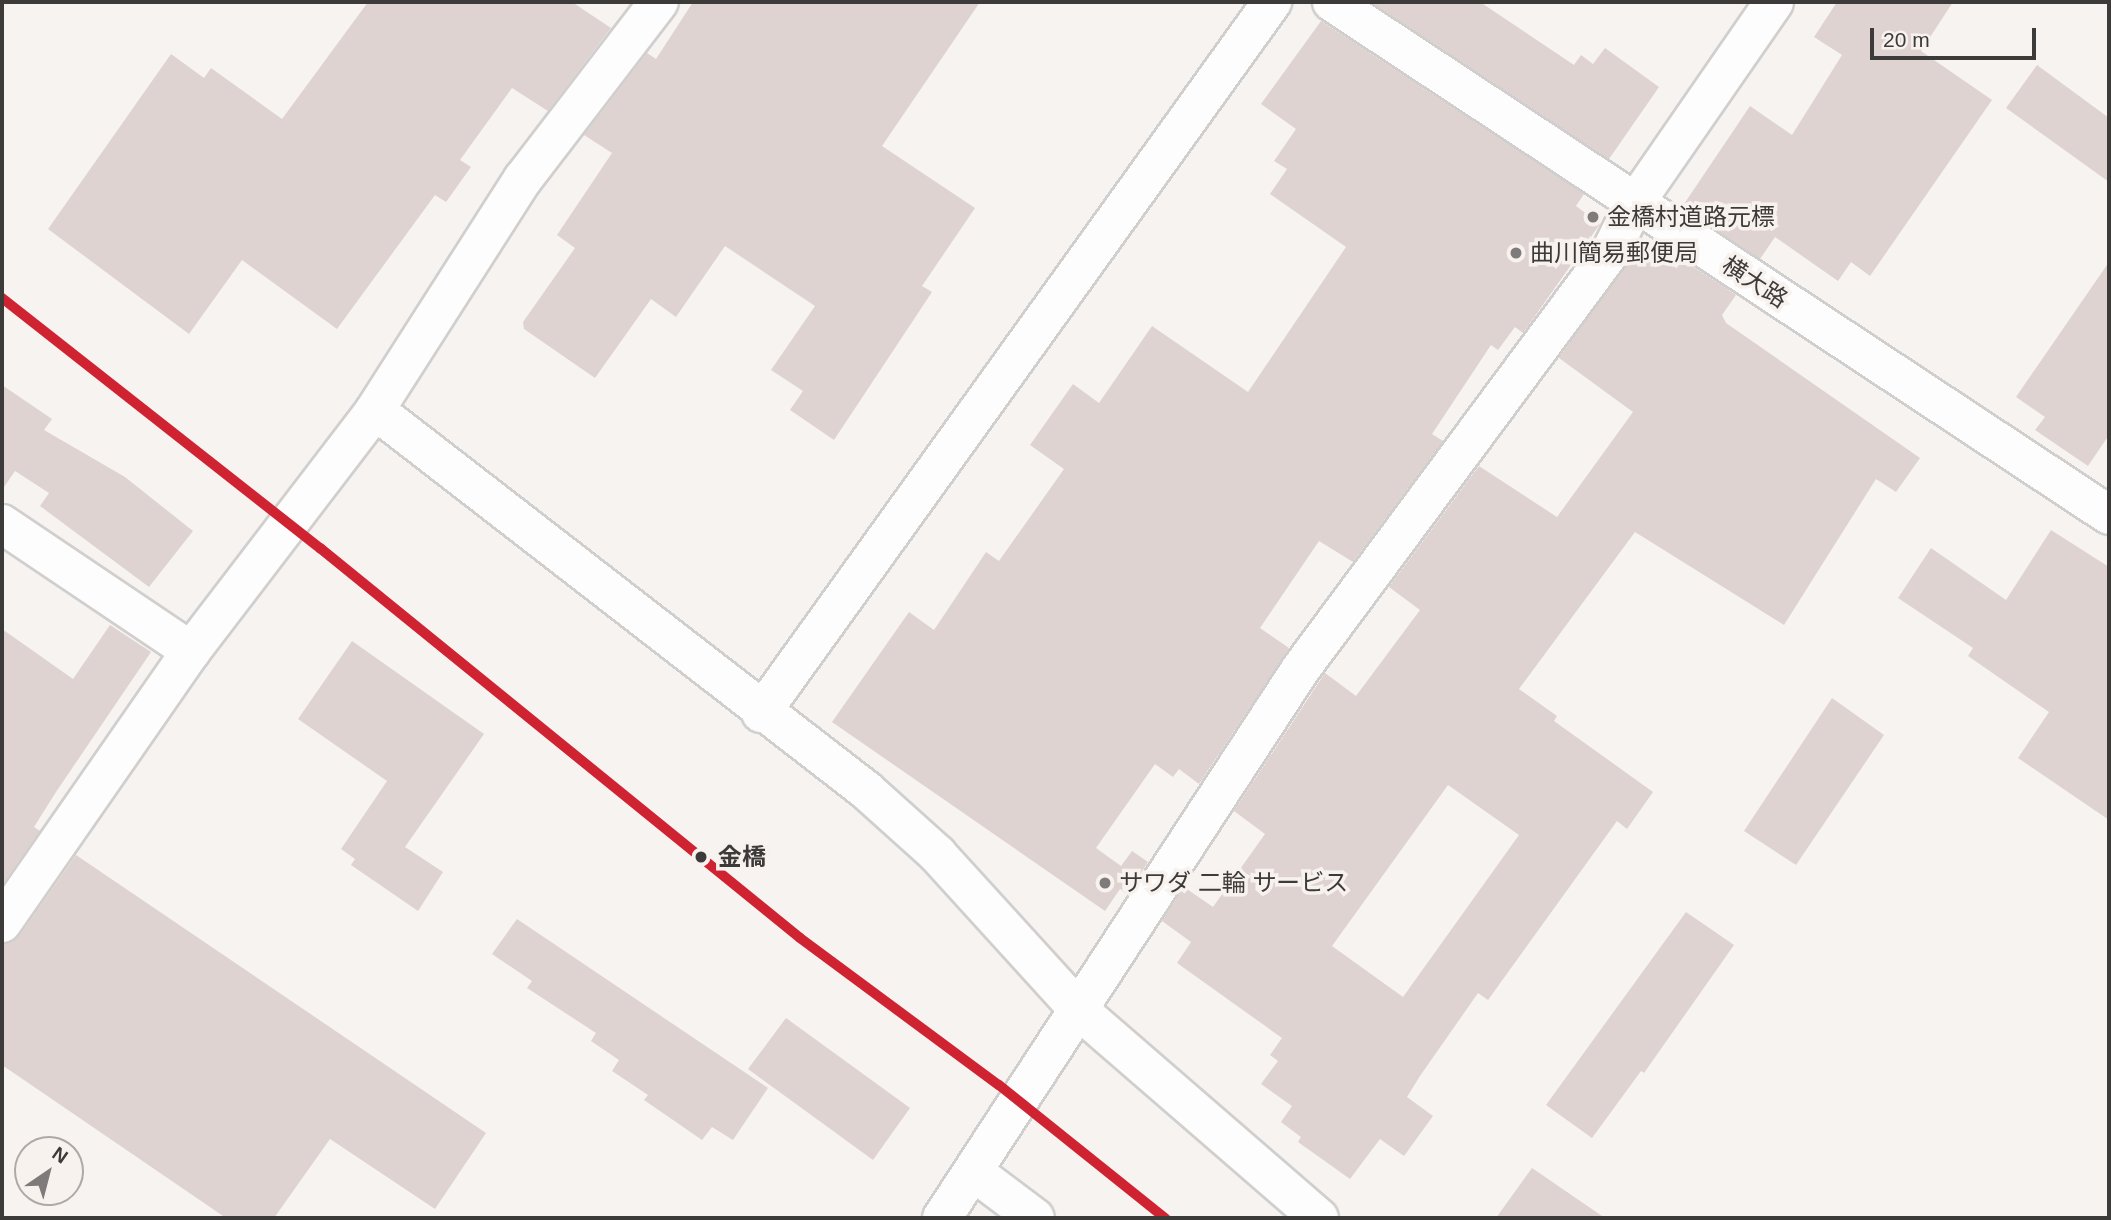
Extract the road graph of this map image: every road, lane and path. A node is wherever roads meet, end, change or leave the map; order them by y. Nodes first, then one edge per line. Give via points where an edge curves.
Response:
1 (1272, 2) edge
2 (1332, 2) edge
3 (1774, 2) edge
4 (643, 7) edge
5 (1635, 203) junction
6 (375, 410) junction
7 (2109, 515) edge
8 (2, 524) edge
9 (191, 651) junction
10 (761, 713) junction
11 (2, 923) edge
12 (1080, 1011) junction
13 (974, 1172) junction
14 (942, 1218) edge
15 (1035, 1218) edge
16 (1319, 1218) edge

1 - 10 street
2 - 5 street, 横大路
3 - 5 street
4 - 6 street via 523,179
5 - 7 street, 横大路
5 - 12 street via 1611,251 1300,670
6 - 9 street
6 - 10 street
8 - 9 street
9 - 11 street
10 - 12 street via 866,790 937,854
12 - 13 street
12 - 16 street
13 - 14 street
13 - 15 street

